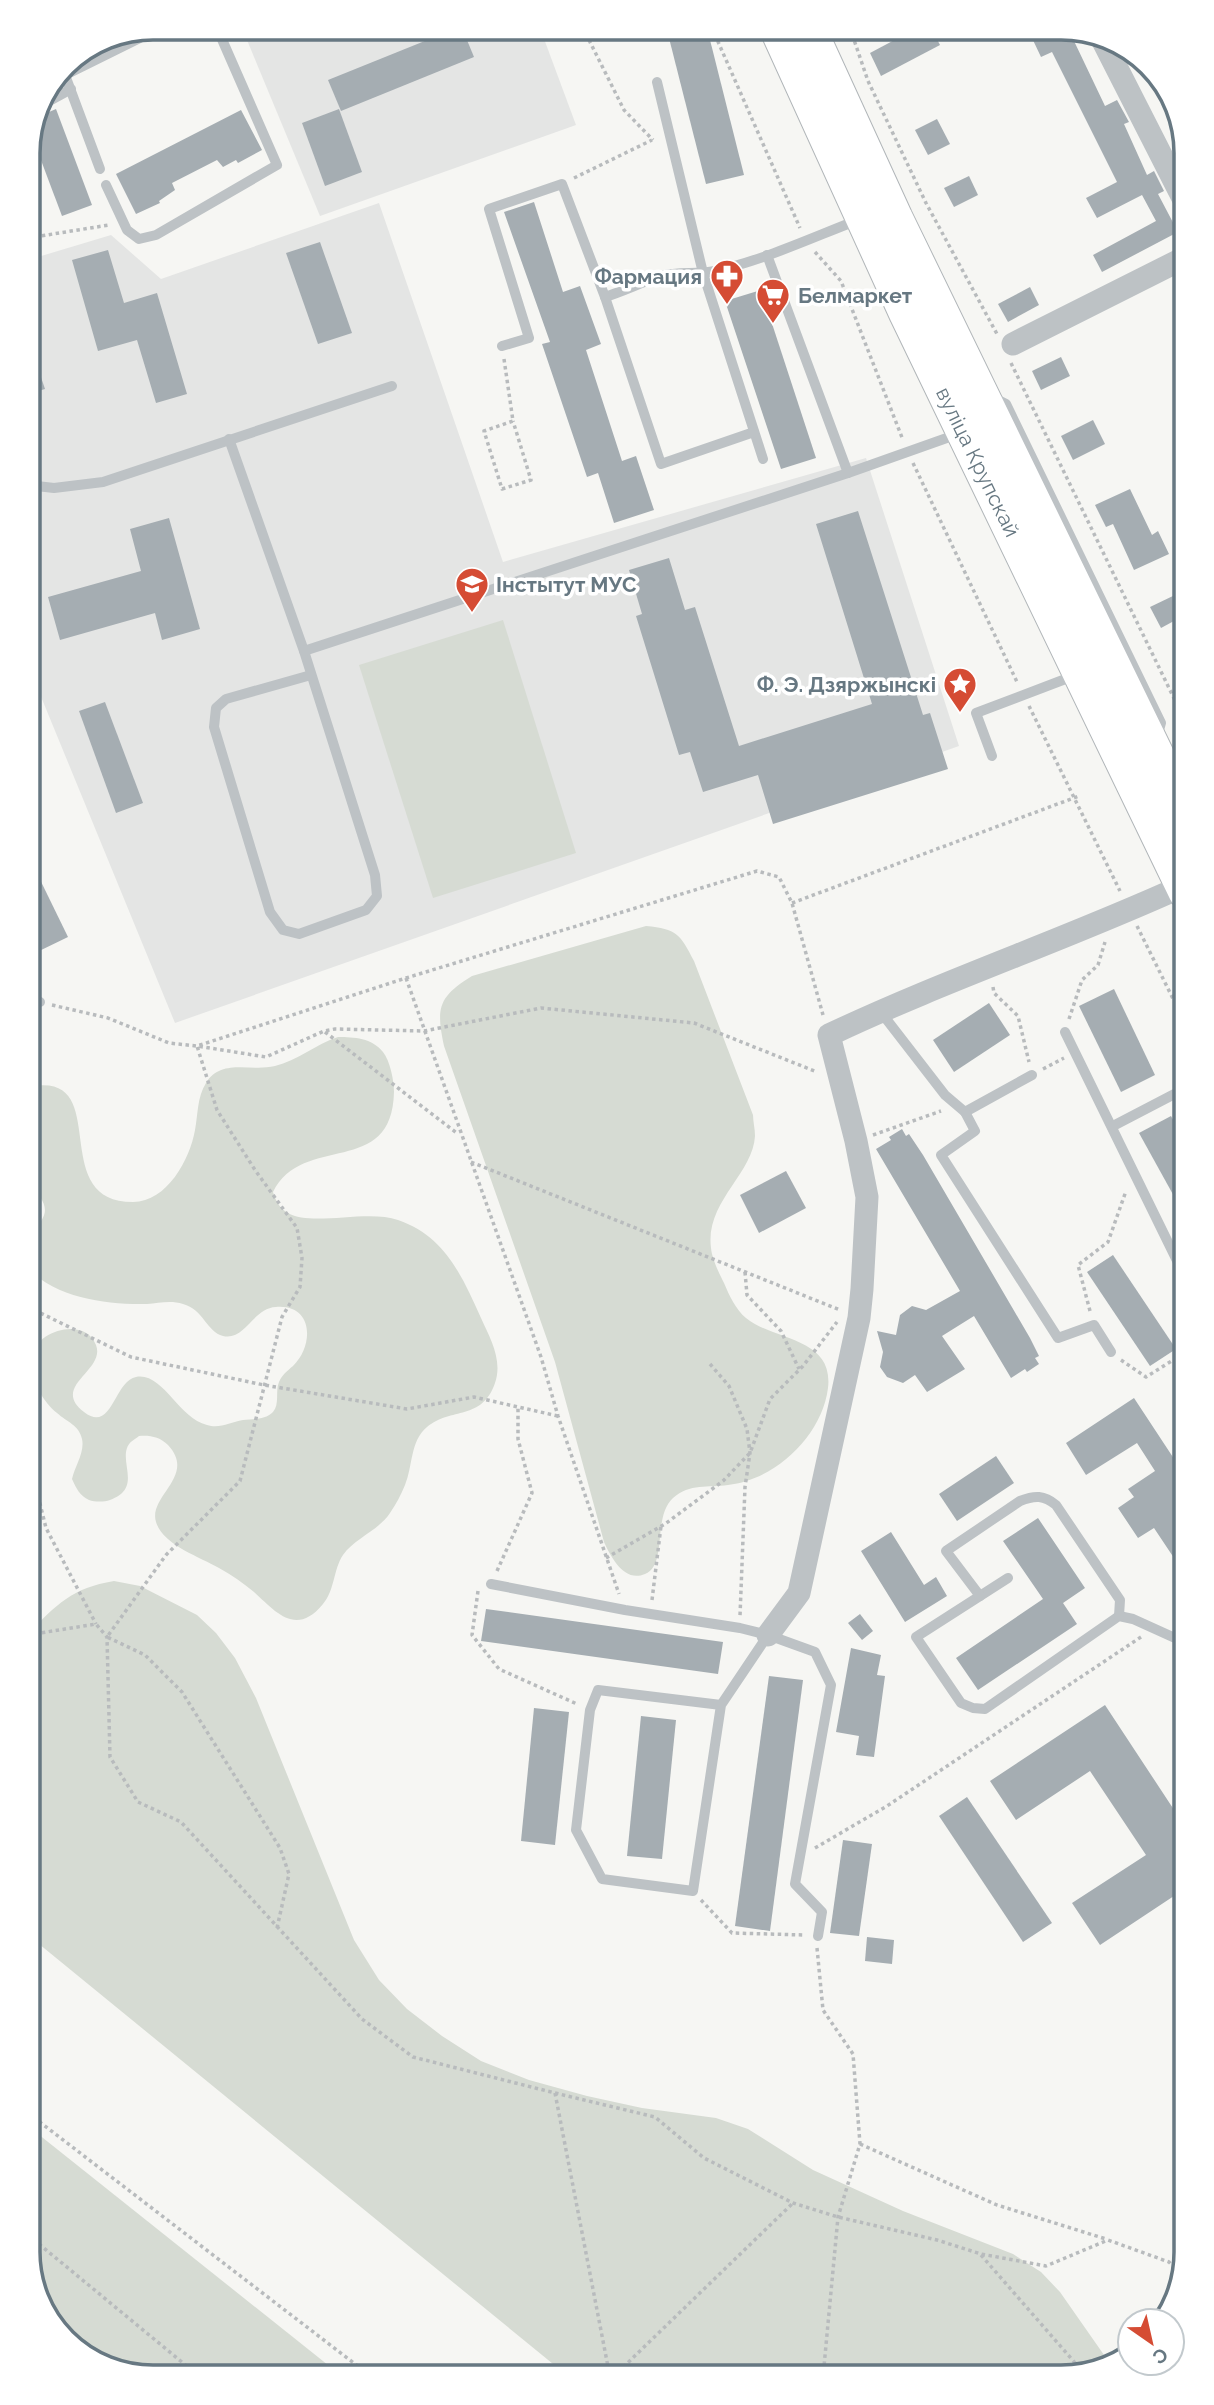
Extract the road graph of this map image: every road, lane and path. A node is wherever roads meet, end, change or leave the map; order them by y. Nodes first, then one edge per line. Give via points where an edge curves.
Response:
1 (223, 40) edge
2 (589, 40) edge
3 (717, 40) edge
4 (783, 40) edge
5 (812, 40) edge
6 (854, 40) edge
7 (132, 42) edge
8 (1108, 51) edge
9 (80, 68) edge
10 (67, 80) edge
11 (657, 82) dead end
12 (71, 89) junction
13 (56, 97) edge
14 (670, 134) junction
15 (653, 140) junction
16 (100, 169) dead end
17 (1174, 180) edge
18 (562, 184) junction
19 (106, 185) dead end
20 (876, 213) junction
21 (124, 223) junction
22 (40, 237) edge
23 (805, 241) junction
24 (767, 255) junction
25 (1174, 263) edge
26 (703, 273) junction
27 (605, 297) junction
28 (502, 346) joint
29 (1007, 347) junction
30 (392, 386) dead end
31 (978, 390) junction
32 (513, 421) junction
33 (754, 432) junction
34 (964, 432) junction
35 (229, 439) junction
36 (908, 452) junction
37 (762, 458) dead end
38 (848, 473) junction
39 (40, 486) edge
40 (304, 651) junction
41 (1096, 667) junction
42 (311, 675) junction
43 (1023, 695) junction
44 (1174, 698) edge
45 (1154, 750) junction
46 (992, 756) dead end
47 (1174, 790) edge
48 (1079, 796) dead end
49 (1073, 798) junction
50 (1174, 864) edge
51 (1174, 893) edge
52 (792, 904) junction
53 (1122, 914) junction
54 (990, 967) junction
55 (406, 978) junction
56 (40, 1002) edge
57 (1174, 1004) edge
58 (880, 1011) junction
59 (324, 1031) junction
60 (424, 1031) junction
61 (1065, 1032) joint
62 (829, 1035) junction
63 (197, 1046) junction
64 (1075, 1052) junction
65 (1032, 1075) junction
66 (841, 1082) junction
67 (1174, 1094) edge
68 (961, 1109) junction
69 (1113, 1126) junction
70 (460, 1135) junction
71 (856, 1141) junction
72 (470, 1161) junction
73 (1134, 1170) junction
74 (1174, 1254) edge
75 (745, 1272) junction
76 (40, 1313) edge
77 (1094, 1325) junction
78 (1111, 1352) joint
79 (1174, 1360) edge
80 (710, 1364) dead end
81 (799, 1369) junction
82 (264, 1385) junction
83 (558, 1416) junction
84 (750, 1453) junction
85 (40, 1504) edge
86 (661, 1526) junction
87 (606, 1558) junction
88 (1008, 1577) dead end
89 (491, 1584) dead end
90 (979, 1596) junction
91 (625, 1610) junction
92 (650, 1612) junction
93 (1119, 1616) junction
94 (96, 1624) junction
95 (740, 1628) junction
96 (1154, 1628) junction
97 (40, 1633) edge
98 (768, 1635) junction
99 (107, 1637) junction
100 (1174, 1637) edge
101 (721, 1705) junction
102 (800, 1857) junction
103 (692, 1891) junction
104 (277, 1928) junction
105 (818, 1936) junction
106 (555, 2093) junction
107 (40, 2122) edge
108 (860, 2144) junction
109 (793, 2203) junction
110 (838, 2217) junction
111 (1108, 2239) junction
112 (40, 2245) edge
113 (981, 2254) junction
114 (1173, 2266) edge
115 (1076, 2364) edge
116 (185, 2365) edge
117 (356, 2365) edge
118 (610, 2365) edge
119 (624, 2365) edge
120 (824, 2365) edge

1 - 21 lane via 278,165 156,235 139,239
2 - 15 path via 624,110
3 - 23 path
4 - 20 main road, вуліца Крупскай
5 - 20 main road, вуліца Крупскай
6 - 29 path via 868,81 926,203
7 - 9 lane
8 - 17 street
10 - 12 lane
11 - 14 lane
12 - 13 lane
12 - 16 lane
14 - 15 path
14 - 26 lane
15 - 18 path
18 - 27 lane
18 - 28 lane via 489,209 529,338
19 - 21 lane
20 - 23 lane
20 - 31 main road, вуліца Крупскай
20 - 34 main road, вуліца Крупскай
21 - 22 path
23 - 24 lane
23 - 36 path via 841,281
24 - 26 lane
24 - 38 lane
25 - 29 street
26 - 27 lane via 659,276
26 - 33 lane
27 - 33 lane via 662,464
28 - 32 path
29 - 44 path
30 - 35 lane
31 - 41 main road, вуліца Крупскай
31 - 45 lane via 1006,404 1018,428 1161,723
32 - 32 path via 484,431 502,489 531,480
33 - 37 lane
34 - 36 lane
34 - 41 main road, вуліца Крупскай
35 - 39 lane via 103,482
35 - 40 lane
36 - 38 lane
36 - 43 path
38 - 40 lane
40 - 42 lane
41 - 43 lane
41 - 45 main road, вуліца Крупскай
41 - 50 main road, вуліца Крупскай
42 - 42 lane via 375,875 377,896 366,910 299,934 283,930 270,912 214,727 216,709 226,699
43 - 46 lane via 976,713
43 - 49 path
45 - 47 main road, вуліца Крупскай
48 - 49 path
49 - 52 path
49 - 53 path
51 - 53 street
52 - 55 path via 779,877 757,871
52 - 62 path
53 - 54 street
53 - 57 path
53 - 61 path via 1098,965 1082,980
54 - 58 street
54 - 65 path via 994,993 1018,1016
55 - 60 path
55 - 63 path
56 - 63 path via 108,1018 169,1044
58 - 62 street
58 - 68 lane via 945,1096
59 - 60 path
59 - 63 path via 266,1057
59 - 70 path
60 - 66 path via 541,1009 694,1023
60 - 70 path
61 - 64 lane
62 - 66 street
63 - 82 path via 217,1110 297,1227 300,1287 282,1317
64 - 65 path
64 - 69 lane
65 - 68 lane
66 - 71 street
67 - 69 lane
68 - 71 path
68 - 77 lane via 975,1131 941,1155 1058,1338
69 - 73 lane
70 - 72 path
71 - 98 street via 867,1197 859,1318 799,1593
72 - 75 path
72 - 83 path
73 - 74 lane
73 - 77 path via 1108,1242 1078,1265
75 - 81 path via 747,1294 781,1331
75 - 81 path via 845,1312
76 - 82 path via 131,1357
77 - 78 lane
78 - 79 path via 1146,1377
80 - 84 path via 729,1387 747,1429
81 - 84 path via 770,1399
82 - 83 path via 407,1409 474,1397
82 - 99 path via 240,1481 166,1555
83 - 87 path
84 - 86 path via 723,1481
84 - 95 path
85 - 94 path via 46,1528
86 - 87 path
86 - 92 path
87 - 91 path
88 - 90 lane
89 - 91 lane
90 - 93 lane via 946,1551 1020,1501 1047,1497 1121,1600
90 - 93 lane via 916,1637 961,1703 973,1708 985,1709
91 - 92 lane
92 - 95 lane
93 - 96 lane
94 - 97 path
94 - 99 path
95 - 98 lane
96 - 100 lane
96 - 102 path via 887,1806
98 - 101 lane
98 - 102 lane via 815,1653 831,1685
99 - 104 path via 145,1655 182,1692 281,1849 289,1874
99 - 104 path via 110,1757 138,1802 181,1822
101 - 103 lane
101 - 103 lane via 598,1690 590,1710 576,1830 602,1879
102 - 105 lane via 795,1884 822,1912
103 - 105 path via 732,1933
104 - 106 path via 362,2020 414,2057
105 - 108 path via 823,2010 853,2054
106 - 109 path via 655,2117 704,2158
106 - 118 path
107 - 117 path
108 - 110 path
108 - 111 path via 997,2205
109 - 110 path
109 - 119 path
110 - 113 path
110 - 120 path
111 - 113 path via 1046,2266
111 - 114 path
112 - 116 path
113 - 115 path

